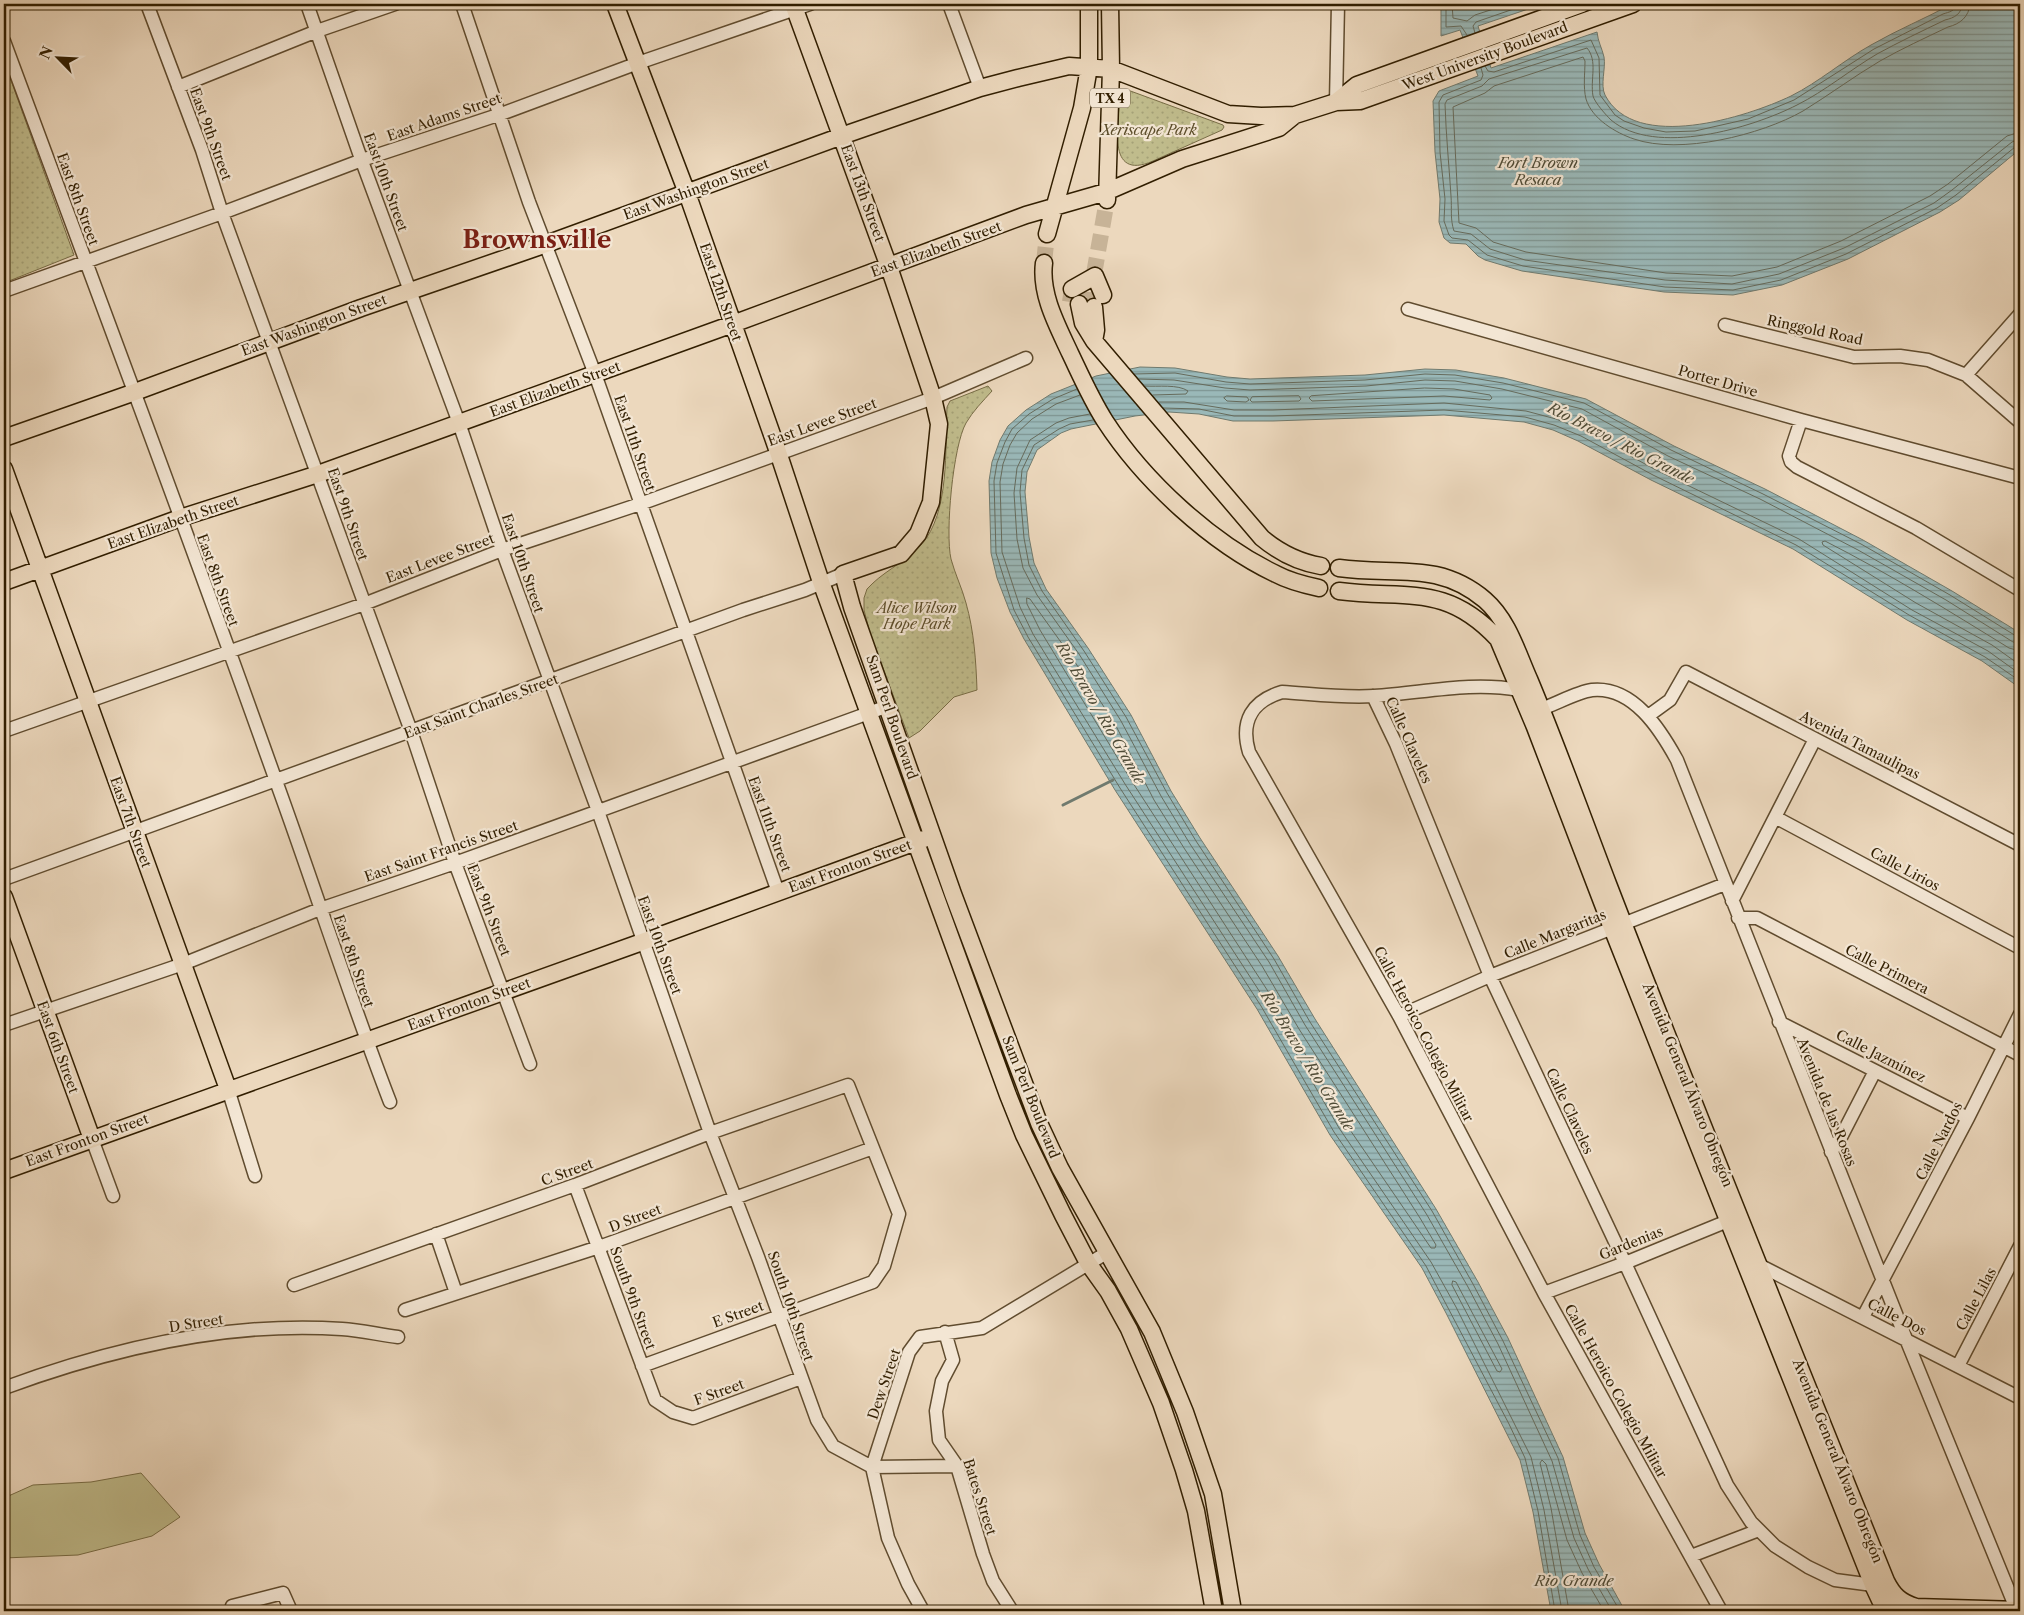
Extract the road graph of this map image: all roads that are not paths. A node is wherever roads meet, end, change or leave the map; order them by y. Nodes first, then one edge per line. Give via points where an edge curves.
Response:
1 (147, 4) edge
2 (307, 4) edge
3 (395, 4) edge
4 (462, 4) edge
5 (615, 4) edge
6 (949, 4) edge
7 (1089, 4) edge
8 (1110, 4) edge
9 (1338, 4) edge
10 (1582, 4) edge
11 (1633, 4) edge
12 (799, 6) edge
13 (317, 31) junction
14 (4, 41) edge
15 (1462, 57) junction
16 (638, 63) junction
17 (1089, 67) junction
18 (1111, 70) junction
19 (178, 87) junction
20 (980, 88) junction
21 (1336, 102) junction
22 (501, 114) junction
23 (1228, 114) junction
24 (1295, 115) junction
25 (842, 135) junction
26 (1227, 145) junction
27 (362, 160) junction
28 (687, 193) junction
29 (1106, 196) junction
30 (1053, 207) junction
31 (222, 213) junction
32 (1047, 234) tunnel mouth
33 (546, 244) junction
34 (85, 261) junction
35 (1044, 263) tunnel mouth
36 (889, 267) junction
37 (4, 291) edge
38 (410, 291) junction
39 (1087, 299) junction
40 (1408, 309) dead end
41 (2020, 314) edge
42 (732, 324) junction
43 (1725, 325) dead end
44 (270, 341) junction
45 (1026, 358) dead end
46 (595, 374) junction
47 (1966, 375) junction
48 (135, 392) junction
49 (933, 398) junction
50 (1801, 420) junction
51 (2020, 422) edge
52 (460, 423) junction
53 (4, 438) edge
54 (778, 454) junction
55 (4, 468) edge
56 (318, 474) junction
57 (2020, 478) edge
58 (931, 502) joint
59 (640, 504) junction
60 (180, 518) junction
61 (502, 550) junction
62 (1321, 566) dead end
63 (1339, 568) dead end
64 (40, 569) junction
65 (843, 574) junction
66 (4, 582) edge
67 (821, 582) junction
68 (1319, 588) dead end
69 (2020, 590) edge
70 (1338, 591) dead end
71 (364, 604) junction
72 (686, 632) junction
73 (228, 651) junction
74 (550, 682) junction
75 (1520, 690) junction
76 (1373, 696) junction
77 (88, 702) junction
78 (888, 706) junction
79 (1542, 709) junction
80 (869, 712) junction
81 (1648, 716) junction
82 (4, 731) edge
83 (412, 731) junction
84 (1815, 739) junction
85 (732, 762) junction
86 (276, 780) junction
87 (1565, 788) junction
88 (598, 811) junction
89 (1775, 817) junction
90 (134, 831) junction
91 (933, 836) junction
92 (916, 842) junction
93 (2020, 845) edge
94 (455, 863) junction
95 (4, 879) edge
96 (1725, 884) junction
97 (778, 892) junction
98 (4, 897) edge
99 (1732, 901) junction
100 (320, 908) junction
101 (1738, 918) junction
102 (1618, 925) junction
103 (642, 942) junction
104 (2020, 948) edge
105 (183, 964) junction
106 (1490, 976) junction
107 (503, 991) junction
108 (44, 1010) junction
109 (2020, 1014) edge
110 (1399, 1016) junction
111 (1779, 1022) junction
112 (4, 1025) edge
113 (366, 1041) junction
114 (2004, 1046) junction
115 (2020, 1055) edge
116 (530, 1064) dead end
117 (1875, 1071) junction
118 (228, 1089) junction
119 (390, 1102) dead end
120 (1968, 1118) junction
121 (710, 1134) junction
122 (92, 1139) junction
123 (873, 1148) junction
124 (1831, 1152) junction
125 (4, 1171) edge
126 (255, 1176) dead end
127 (575, 1185) junction
128 (113, 1196) dead end
129 (735, 1196) junction
130 (1734, 1218) junction
131 (436, 1234) junction
132 (2020, 1246) edge
133 (599, 1247) junction
134 (1108, 1252) junction
135 (1088, 1263) junction
136 (1625, 1263) junction
137 (1759, 1265) junction
138 (1883, 1282) junction
139 (294, 1285) dead end
140 (456, 1293) junction
141 (1544, 1293) junction
142 (405, 1310) dead end
143 (779, 1315) junction
144 (1862, 1317) junction
145 (945, 1332) junction
146 (398, 1338) dead end
147 (1906, 1339) junction
148 (642, 1366) junction
149 (1958, 1366) junction
150 (801, 1378) junction
151 (4, 1388) edge
152 (2020, 1398) edge
153 (1813, 1416) junction
154 (1189, 1425) junction
155 (1171, 1429) junction
156 (956, 1466) junction
157 (872, 1467) junction
158 (1758, 1530) junction
159 (1691, 1556) junction
160 (1873, 1585) junction
161 (1888, 1605) edge
162 (233, 1609) edge
163 (2018, 1610) edge
164 (290, 1611) edge
165 (923, 1611) edge
166 (1012, 1611) edge
167 (1214, 1611) edge
168 (1233, 1611) edge
169 (1721, 1611) edge

1 - 19 street, East 9th Street
2 - 13 street, East 10th Street
3 - 13 street
4 - 22 street, East 11th Street
5 - 16 main road, East 12th Street
6 - 20 street
7 - 17 main road, TX 4
8 - 18 main road, TX 4
9 - 21 street
10 - 15 main road, West University Boulevard via 1494,36
11 - 15 main road, West University Boulevard via 1498,52
12 - 16 street, East Adams Street
12 - 25 main road, East 13th Street
13 - 19 street
13 - 27 street, East 10th Street
14 - 34 street, East 8th Street
15 - 21 main road, West University Boulevard via 1360,100
16 - 22 street, East Adams Street
16 - 28 main road, East 12th Street
17 - 18 main road, East Washington Street
17 - 20 main road, East Washington Street via 1069,66
17 - 30 main road, TX 4 via 1070,158
18 - 23 main road, West University Boulevard
18 - 29 main road, TX 4
19 - 31 street, East 9th Street
20 - 25 main road, East Washington Street
21 - 24 main road, West University Boulevard
22 - 27 street, East Adams Street
22 - 33 street, East 11th Street
23 - 24 main road, West University Boulevard
23 - 26 main road via 1235,129
24 - 26 main road, West University Boulevard via 1279,128
25 - 28 main road, East Washington Street
25 - 36 main road, East 13th Street
26 - 29 main road, West University Boulevard via 1182,159
27 - 31 street, East Adams Street
27 - 38 street, East 10th Street
28 - 33 main road, East Washington Street
28 - 42 main road, East 12th Street
29 - 30 main road, East Elizabeth Street
30 - 32 main road
30 - 36 main road, East Elizabeth Street
31 - 34 street, East Adams Street
31 - 44 street, East 9th Street
33 - 38 main road, East Washington Street
33 - 46 street, East 11th Street
34 - 37 street, East Adams Street
34 - 48 street, East 8th Street
35 - 68 main road via 1045,290 1066,342 1104,419 1152,481 1216,536 1254,562 1277,575
36 - 42 main road, East Elizabeth Street
36 - 49 main road, East 13th Street
38 - 44 main road, East Washington Street
38 - 52 street, East 10th Street
39 - 39 main road via 1095,275
39 - 62 main road via 1094,342 1262,538 1278,552
40 - 50 street, Porter Drive
41 - 47 street
42 - 46 main road, East Elizabeth Street
42 - 54 main road, East 12th Street
43 - 47 street, Ringgold Road via 1854,357 1900,356 1928,360
44 - 48 main road, East Washington Street
44 - 56 street, East 9th Street
45 - 49 street, East Levee Street
46 - 52 main road, East Elizabeth Street
46 - 59 street, East 11th Street
47 - 51 street, Ringgold Road
48 - 53 main road, East Washington Street
48 - 60 street, East 8th Street
49 - 54 street, East Levee Street
49 - 58 main road, East 13th Street via 939,424
50 - 57 street, Porter Drive
50 - 69 street via 1789,456 1796,467 1916,528
52 - 56 main road, East Elizabeth Street
52 - 61 street, East 10th Street
54 - 59 street, East Levee Street
54 - 67 main road, East 12th Street
55 - 64 main road, East 7th Street
56 - 60 main road, East Elizabeth Street
56 - 71 street, East 9th Street
58 - 65 main road, East Saint Charles Street via 918,534 901,554
59 - 61 street, East Levee Street
59 - 72 street, East 11th Street
60 - 64 main road, East Elizabeth Street
60 - 73 street, East 8th Street
61 - 71 street, East Levee Street
61 - 74 street, East 10th Street
63 - 79 main road, Avenida General Álvaro Obregón via 1429,572 1479,596 1495,611 1506,628
64 - 66 main road, East Elizabeth Street
64 - 77 main road, East 7th Street
65 - 67 street, East Saint Charles Street
65 - 78 main road, Sam Perl Boulevard
67 - 72 street, East Saint Charles Street
67 - 80 main road, Sam Perl Boulevard
70 - 75 main road, Avenida General Álvaro Obregón via 1413,594 1454,605 1498,639
71 - 73 street, East Levee Street
71 - 83 street, East 9th Street
72 - 74 street, East Saint Charles Street
72 - 85 street, East 11th Street
73 - 77 street, East Levee Street
73 - 86 street, East 8th Street
74 - 83 street, East Saint Charles Street
74 - 88 street, East 10th Street
75 - 76 street, Calle Heroico Colegio Militar via 1486,686
75 - 87 main road, Avenida General Álvaro Obregón
76 - 106 street, Calle Claveles via 1396,744
76 - 110 street, Calle Heroico Colegio Militar via 1282,692 1268,696 1256,706 1246,722 1245,738 1254,760
77 - 82 street, East Levee Street
77 - 90 main road, East 7th Street
78 - 80 street, East Saint Francis Street
78 - 91 main road, Sam Perl Boulevard
79 - 81 street, Avenida de las Rosas via 1590,690 1599,690 1622,697
79 - 87 main road, Avenida General Álvaro Obregón
80 - 85 street, East Saint Francis Street
80 - 92 main road, Sam Perl Boulevard
81 - 84 street, Avenida Tamaulipas via 1670,700 1686,672
81 - 96 street, Avenida de las Rosas via 1662,733 1676,760
83 - 86 street, East Saint Charles Street
83 - 94 street, East 9th Street
84 - 89 street
84 - 93 street, Avenida Tamaulipas
85 - 88 street, East Saint Francis Street
85 - 97 street, East 11th Street
86 - 90 street, East Saint Charles Street
86 - 100 street, East 8th Street
87 - 102 main road, Avenida General Álvaro Obregón
88 - 94 street, East Saint Francis Street
88 - 103 street, East 10th Street
89 - 99 street
89 - 104 street, Calle Lirios
90 - 95 street, East Saint Charles Street
90 - 105 main road, East 7th Street
91 - 92 main road, East Fronton Street
91 - 134 main road, Sam Perl Boulevard via 1039,1123 1060,1168
92 - 97 main road, East Fronton Street
92 - 135 main road, Sam Perl Boulevard via 1008,1096
94 - 100 street, East Saint Francis Street
94 - 107 street, East 9th Street
96 - 99 street, Avenida de las Rosas
96 - 102 street, Calle Margaritas
97 - 103 main road, East Fronton Street
98 - 108 main road, East 6th Street
99 - 101 street, Avenida de las Rosas
100 - 105 street, East Saint Francis Street
100 - 113 street, East 8th Street
101 - 111 street, Avenida de las Rosas
101 - 114 street, Calle Primera via 1756,918
102 - 106 street, Calle Margaritas
102 - 130 main road, Avenida General Álvaro Obregón
103 - 107 main road, East Fronton Street
103 - 121 street, East 10th Street
105 - 108 street, East Saint Francis Street
105 - 118 main road, East 7th Street
106 - 110 street, Calle Margaritas
106 - 136 street, Calle Claveles
107 - 113 main road, East Fronton Street
107 - 116 street, East 9th Street
108 - 112 street, East Saint Francis Street
108 - 122 main road, East 6th Street
109 - 114 street, Calle Nardos
110 - 141 street, Calle Heroico Colegio Militar
111 - 117 street, Calle Jazmínez
111 - 124 street, Avenida de las Rosas
113 - 118 main road, East Fronton Street
113 - 119 street, East 8th Street
114 - 115 street, Calle Primera
114 - 120 street, Calle Nardos
117 - 120 street, Calle Jazmínez
117 - 124 street
118 - 122 main road, East Fronton Street
118 - 126 street, East 7th Street
120 - 138 street, Calle Nardos
121 - 123 street, C Street via 848,1085
121 - 127 street, C Street
121 - 129 street, South 10th Street
122 - 125 main road, East Fronton Street
122 - 128 street, East 6th Street
123 - 129 street, D Street
123 - 143 street, E Street via 899,1214 884,1266 873,1282
124 - 138 street, Avenida de las Rosas
127 - 131 street, C Street
127 - 133 street, South 9th Street
129 - 133 street, D Street
129 - 143 street, South 10th Street
130 - 136 street, Gardenias
130 - 137 main road, Avenida General Álvaro Obregón
130 - 153 main road, Avenida General Álvaro Obregón
131 - 139 street, C Street
131 - 140 street
132 - 149 street, Calle Lilas
133 - 140 street, D Street
133 - 148 street, South 9th Street
134 - 135 street, Dew Street
134 - 154 main road, Sam Perl Boulevard via 1152,1332
135 - 145 street, Dew Street via 982,1328
135 - 155 main road, Sam Perl Boulevard via 1129,1329
136 - 141 street, Gardenias
136 - 158 street, Calle Claveles via 1727,1485
137 - 144 street, Calle Dos
137 - 153 main road, Avenida General Álvaro Obregón
138 - 144 street, Calle Nardos
138 - 147 street, Avenida de las Rosas
140 - 142 street, D Street
141 - 159 street, Calle Heroico Colegio Militar
143 - 148 street, E Street
143 - 150 street, South 10th Street
144 - 147 street, Calle Dos
145 - 156 street, Bates Street via 952,1360 942,1381 936,1411 939,1440
145 - 157 street, Dew Street via 920,1337 909,1352
146 - 151 street, D Street via 343,1329 270,1328 219,1333 124,1352 47,1372
147 - 149 street, Calle Dos
147 - 163 street, Avenida de las Rosas
148 - 150 street, F Street via 655,1400 673,1412 693,1418
149 - 152 street, Calle Dos
150 - 157 street, South 10th Street via 817,1420 833,1446
153 - 160 main road, Avenida General Álvaro Obregón
153 - 161 main road, Avenida General Álvaro Obregón via 1886,1581
154 - 155 main road
154 - 168 main road, Sam Perl Boulevard via 1213,1494
155 - 167 main road, Sam Perl Boulevard via 1196,1511
156 - 157 street
156 - 166 street, Bates Street via 983,1554
157 - 165 street via 888,1538
158 - 159 street
158 - 160 street, Calle Claveles via 1775,1546 1835,1580
159 - 169 street, Calle Heroico Colegio Militar
160 - 161 main road, Avenida General Álvaro Obregón
161 - 163 main road via 1901,1601 1924,1608
162 - 164 street via 283,1593

